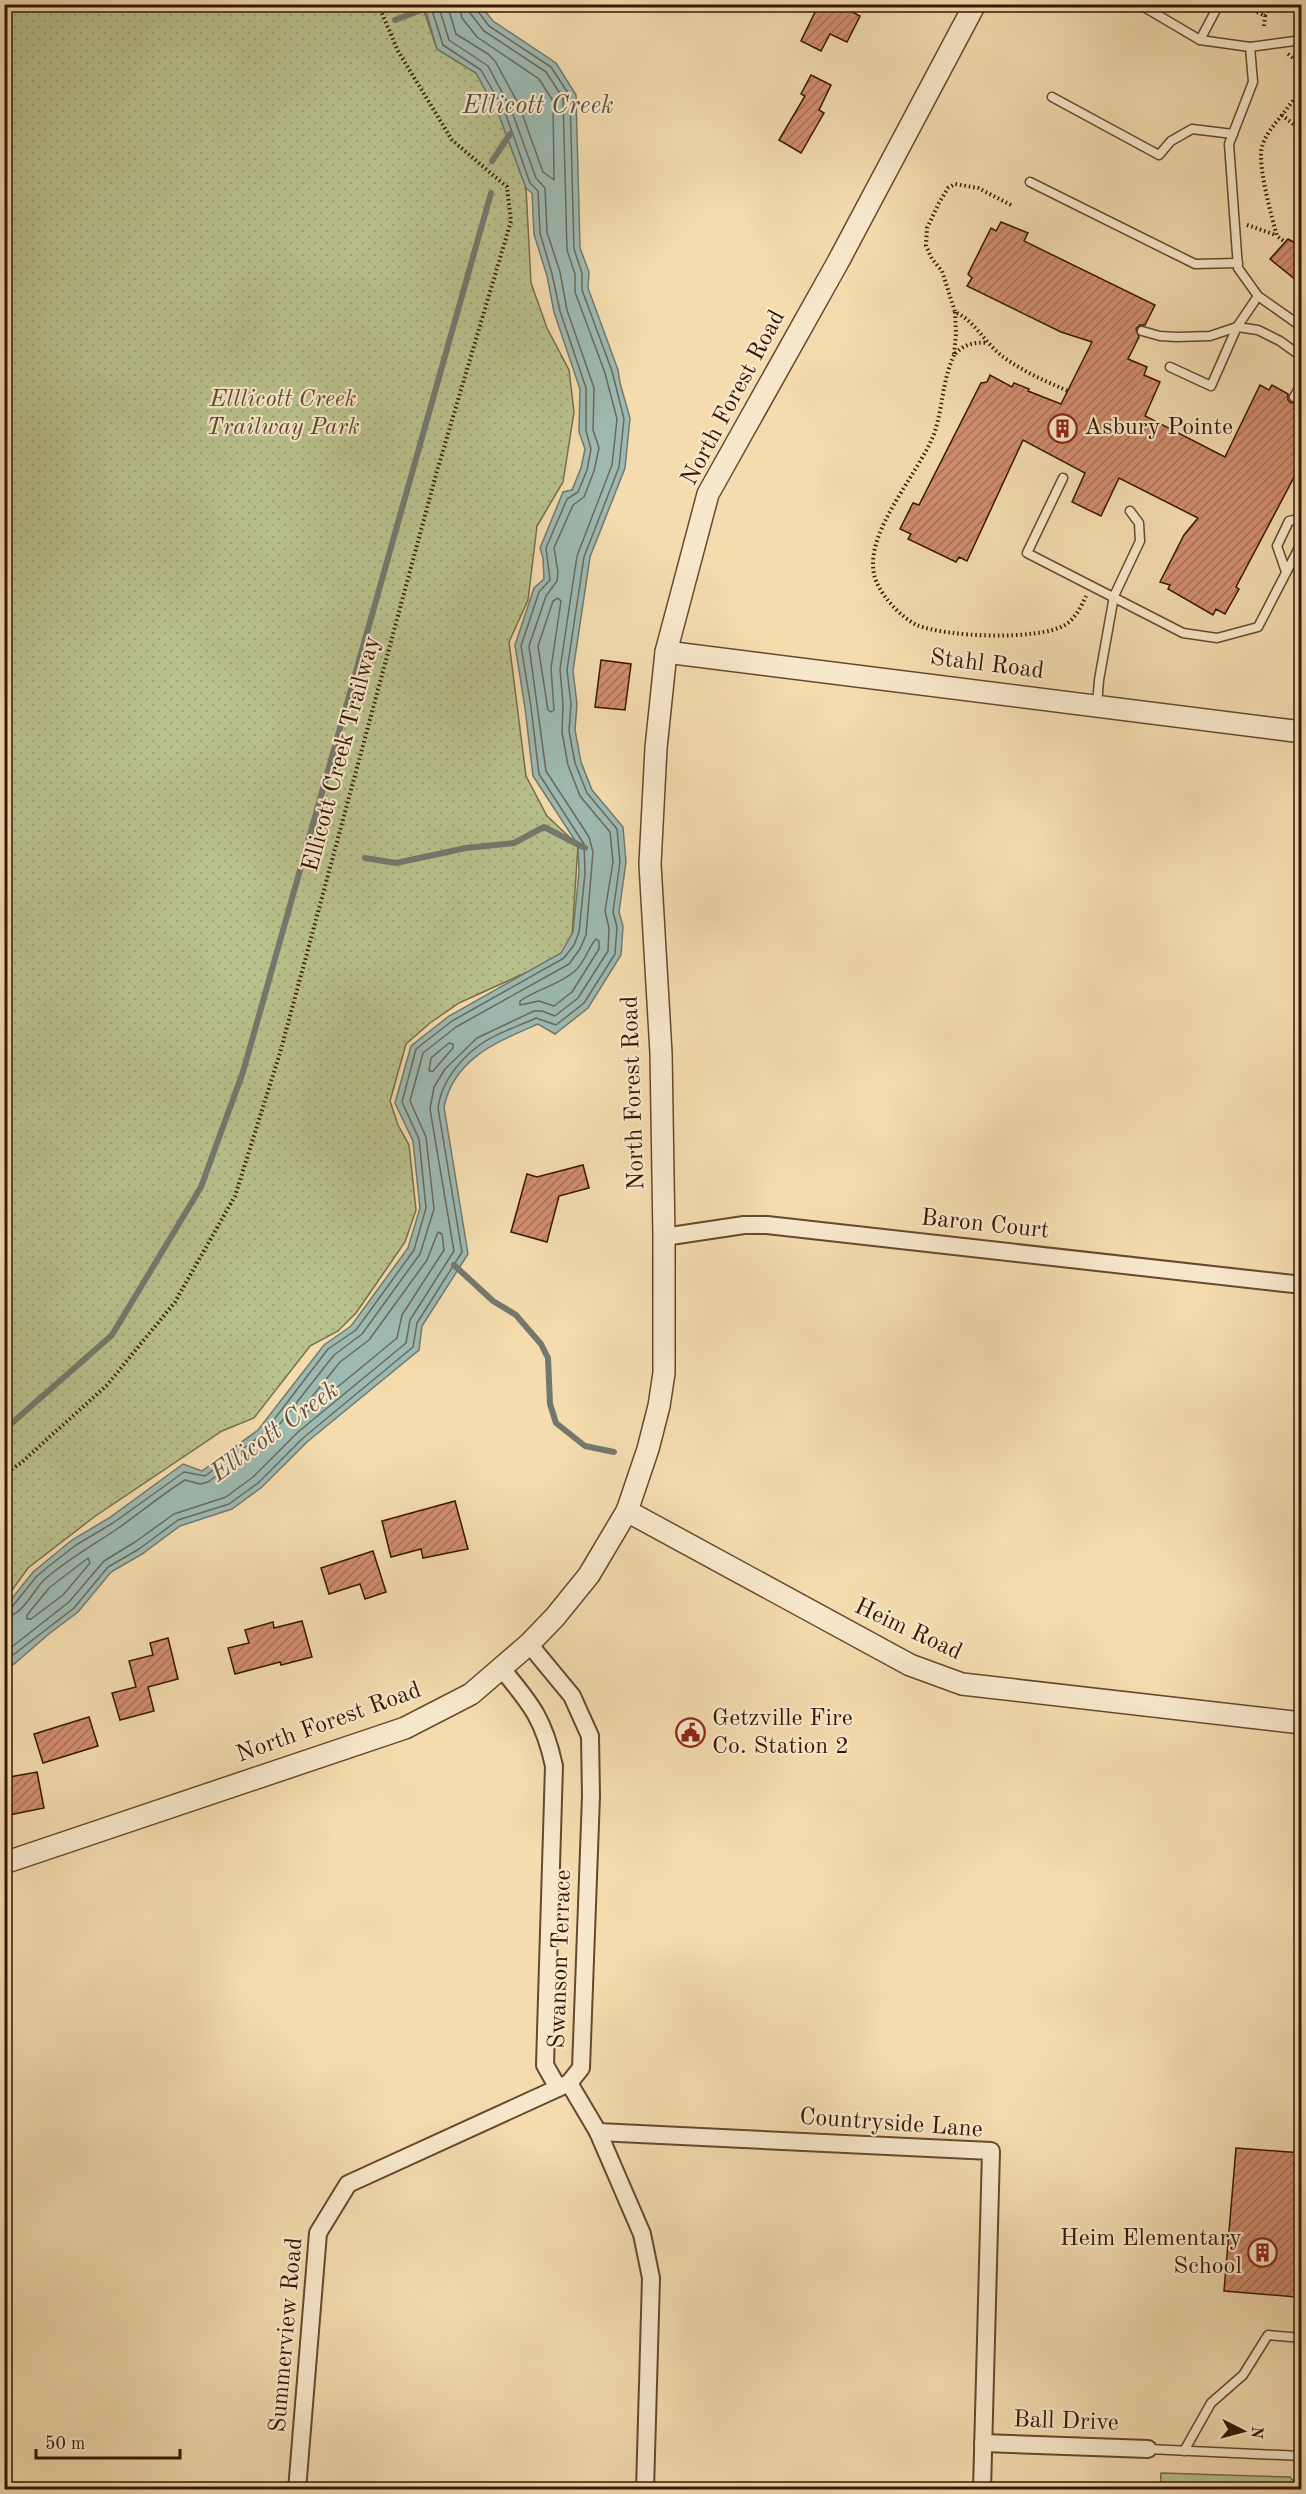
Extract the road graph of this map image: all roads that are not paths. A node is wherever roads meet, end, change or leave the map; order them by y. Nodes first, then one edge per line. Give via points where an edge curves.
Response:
1 (975, 4) edge
2 (1139, 4) edge
3 (1219, 4) edge
4 (1200, 40) junction
5 (1302, 40) edge
6 (1250, 46) junction
7 (1052, 97) dead end
8 (1233, 134) junction
9 (1030, 182) dead end
10 (1238, 263) junction
11 (1258, 296) junction
12 (1237, 327) junction
13 (1302, 327) edge
14 (1142, 331) dead end
15 (1302, 357) edge
16 (1170, 367) dead end
17 (1302, 383) edge
18 (1294, 397) dead end
19 (1064, 478) dead end
20 (1130, 511) dead end
21 (1302, 518) edge
22 (1302, 542) edge
23 (1286, 572) junction
24 (1114, 596) junction
25 (666, 652) junction
26 (1097, 705) junction
27 (1302, 732) edge
28 (664, 1237) junction
29 (1302, 1285) edge
30 (627, 1511) junction
31 (529, 1644) junction
32 (502, 1668) junction
33 (1302, 1723) edge
34 (4, 1863) edge
35 (563, 2086) junction
36 (598, 2132) junction
37 (1302, 2338) edge
38 (983, 2443) junction
39 (1148, 2449) joint
40 (1184, 2451) junction
41 (1302, 2456) edge
42 (297, 2490) edge
43 (645, 2490) edge
44 (982, 2490) edge

1 - 25 street, North Forest Road via 838,262 708,494
2 - 4 lane
3 - 4 lane
4 - 6 lane
5 - 6 lane
6 - 8 lane via 1253,82
7 - 8 lane via 1159,154 1171,141 1192,129
8 - 10 lane via 1229,144
9 - 10 lane via 1195,264
10 - 11 lane
11 - 12 lane
11 - 13 lane
12 - 14 lane via 1210,336 1160,336
12 - 15 lane via 1258,330 1280,340
12 - 16 lane via 1211,386
17 - 18 lane
19 - 24 lane via 1027,553
20 - 24 lane via 1139,523 1140,541
21 - 23 lane via 1289,522 1277,546
22 - 23 lane
23 - 24 lane via 1258,627 1217,638 1183,633
24 - 26 lane
25 - 26 street, Stahl Road
25 - 28 street, North Forest Road via 650,864 661,1053
26 - 27 street, Stahl Road
28 - 29 street, Baron Court via 767,1225
28 - 30 street, North Forest Road via 664,1373 648,1449
30 - 31 street, North Forest Road via 589,1575
30 - 33 street, Heim Road via 910,1665 962,1683
31 - 32 street, North Forest Road
31 - 35 street, Swanson Terrace via 572,1696 590,1736 580,2068
32 - 34 street, North Forest Road via 471,1694 405,1728
32 - 35 street, Swanson Terrace via 532,1706 547,1736 554,1766 545,2065
35 - 36 street, Swanson Terrace
35 - 42 street, Summerview Road via 348,2184 318,2233
36 - 38 street, Countryside Lane via 991,2151
36 - 43 street, Swanson Terrace via 642,2234 651,2278
37 - 40 lane via 1268,2335 1243,2375 1211,2403
38 - 39 street, Ball Drive
38 - 44 street, Countryside Lane
39 - 40 lane
40 - 41 lane

